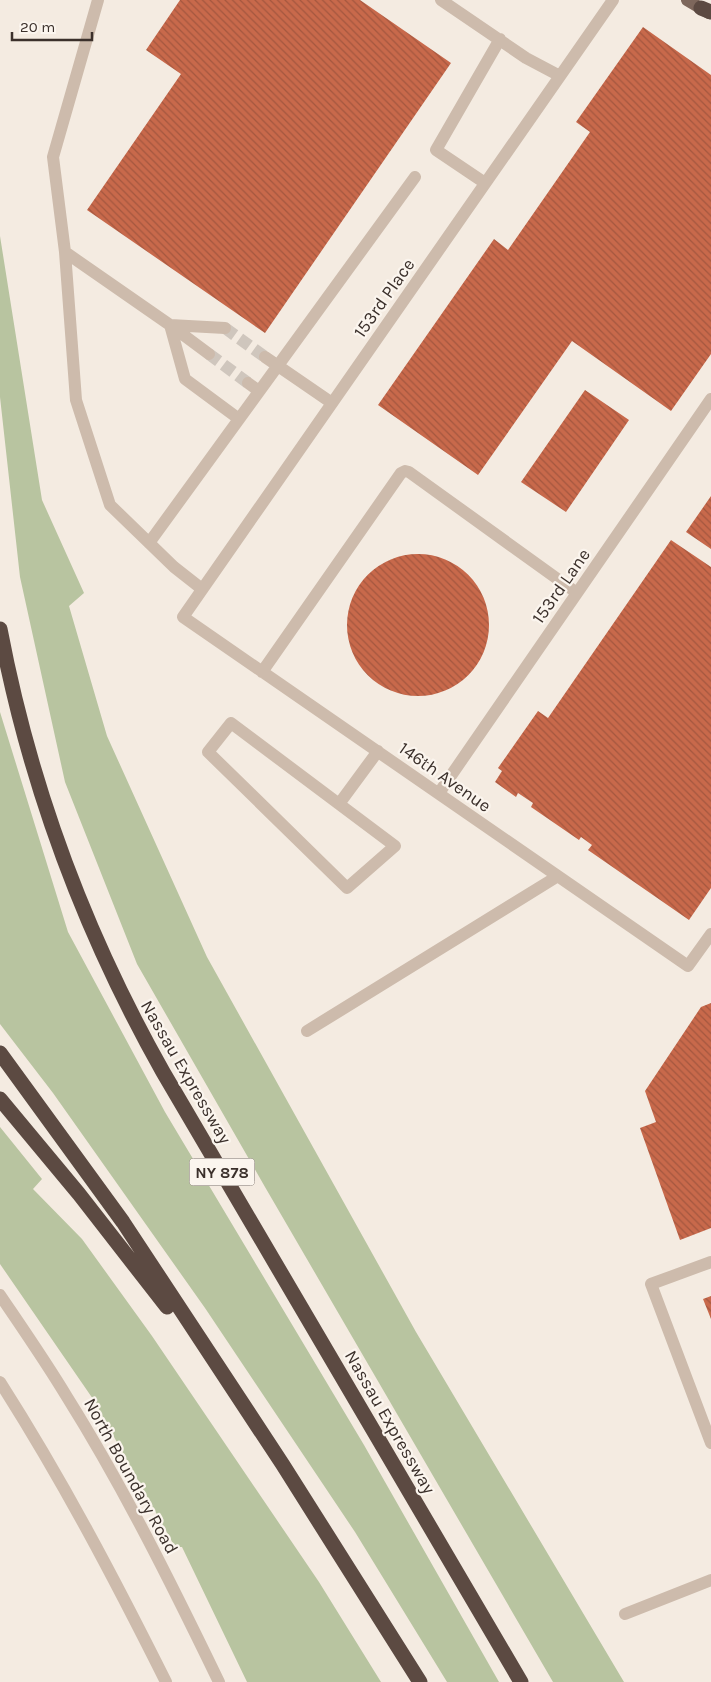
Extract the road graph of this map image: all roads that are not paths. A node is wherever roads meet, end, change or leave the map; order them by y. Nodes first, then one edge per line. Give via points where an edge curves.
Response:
1 (98, 0) edge
2 (442, 0) edge
3 (613, 0) edge
4 (687, 0) edge
5 (708, 12) edge
6 (500, 39) junction
7 (560, 76) junction
8 (415, 177) dead end
9 (485, 183) junction
10 (66, 252) junction
11 (170, 325) junction
12 (226, 328) tunnel mouth
13 (209, 354) tunnel mouth
14 (266, 357) tunnel mouth
15 (278, 366) junction
16 (248, 383) tunnel mouth
17 (259, 391) junction
18 (711, 399) edge
19 (332, 404) junction
20 (239, 419) junction
21 (149, 543) junction
22 (202, 589) junction
23 (577, 593) junction
24 (183, 617) joint
25 (0, 629) edge
26 (262, 672) junction
27 (378, 751) junction
28 (439, 793) junction
29 (339, 804) junction
30 (558, 876) junction
31 (711, 934) edge
32 (307, 1031) dead end
33 (0, 1053) edge
34 (0, 1099) edge
35 (711, 1262) edge
36 (0, 1296) edge
37 (0, 1382) edge
38 (229, 1384) junction
39 (711, 1443) edge
40 (711, 1580) edge
41 (625, 1614) dead end
42 (166, 1682) edge
43 (218, 1682) edge
44 (420, 1682) edge
45 (521, 1682) edge

1 - 10 street via 53,157
2 - 6 street
3 - 7 street, 153rd Place
4 - 5 main road
6 - 7 street via 526,58
6 - 9 street via 436,150
7 - 9 street, 153rd Place
8 - 15 street
9 - 19 street, 153rd Place
10 - 11 street
10 - 21 street via 76,400 110,505
11 - 12 street
11 - 13 street
11 - 20 street via 185,379
14 - 15 street
15 - 17 street
15 - 19 street
16 - 17 street
17 - 20 street
18 - 23 street, 153rd Lane
19 - 22 street, 153rd Place
20 - 21 street
21 - 22 street
22 - 24 street, 153rd Place
23 - 26 street via 405,471
23 - 28 street, 153rd Lane
24 - 26 street, 146th Avenue
25 - 45 highway, Nassau Expressway / NY 878 via 18,715 45,808 78,899 117,988 163,1072
26 - 27 street, 146th Avenue
27 - 28 street, 146th Avenue
27 - 29 street
28 - 30 street, 146th Avenue
29 - 29 street via 231,723 208,752 347,888 395,846
30 - 31 street, 146th Avenue via 688,966
30 - 32 street
33 - 38 highway via 123,1222
34 - 38 highway
35 - 39 street via 651,1284
36 - 43 street, North Boundary Road via 67,1395 98,1449
37 - 42 street via 84,1522
38 - 44 highway
40 - 41 street

